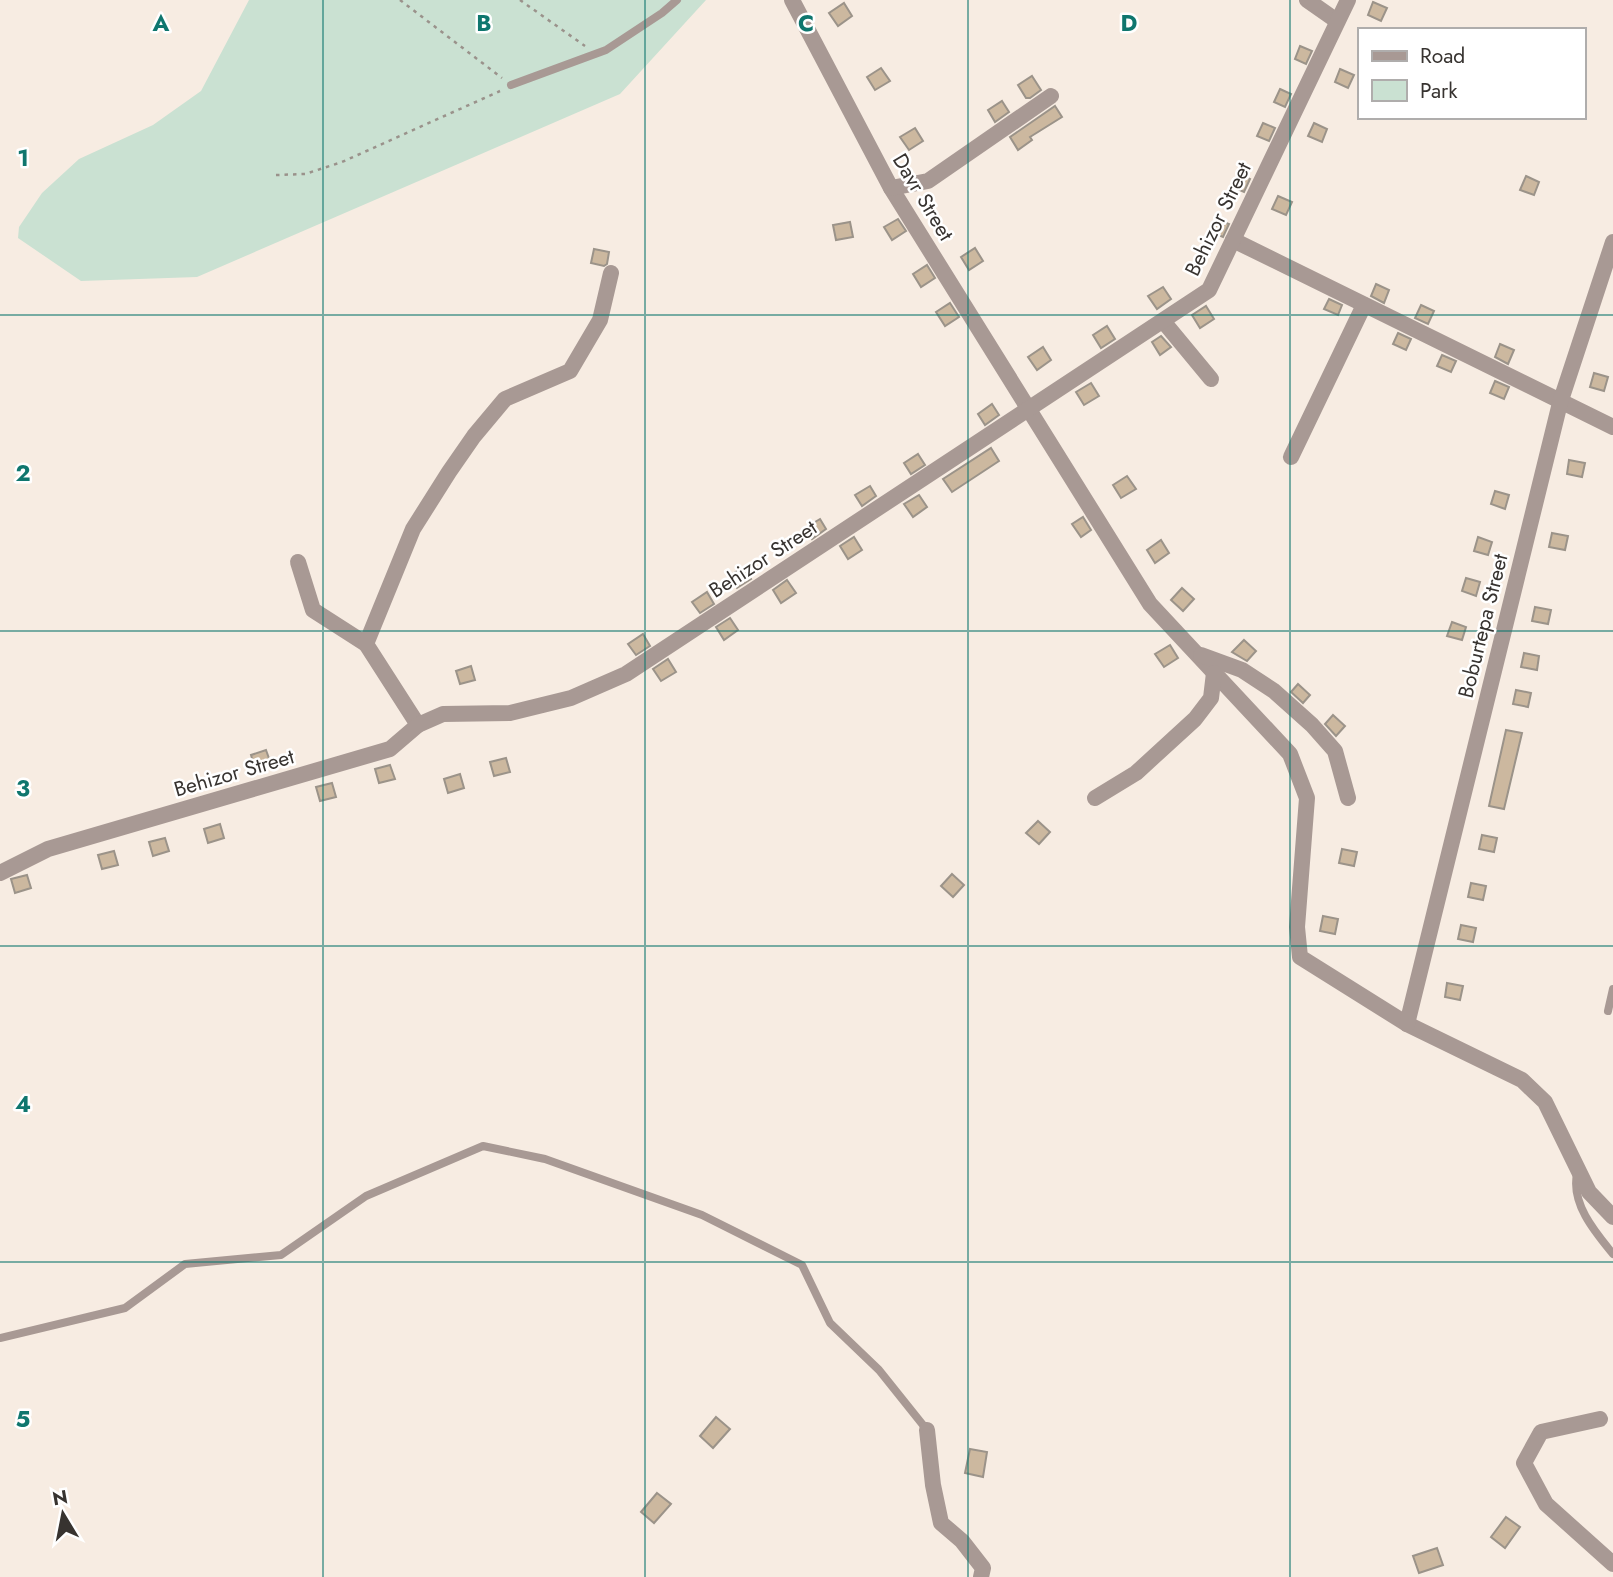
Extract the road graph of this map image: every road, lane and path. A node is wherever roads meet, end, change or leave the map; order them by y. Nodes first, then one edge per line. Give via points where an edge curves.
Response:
1 (400, 0) edge
2 (520, 0) edge
3 (677, 0) edge
4 (792, 0) edge
5 (1307, 0) edge
6 (1348, 0) edge
7 (1337, 21) junction
8 (596, 54) junction
9 (511, 85) junction
10 (1051, 96) dead end
11 (276, 175) dead end
12 (891, 188) junction
13 (1233, 240) junction
14 (1613, 242) edge
15 (611, 273) dead end
16 (1364, 305) junction
17 (1163, 321) junction
18 (1211, 379) dead end
19 (1560, 403) junction
20 (1030, 409) junction
21 (1613, 427) edge
22 (1291, 457) dead end
23 (298, 562) dead end
24 (366, 644) junction
25 (1195, 653) junction
26 (1214, 673) junction
27 (418, 725) junction
28 (1095, 798) dead end
29 (1348, 798) dead end
30 (0, 873) edge
31 (1613, 989) edge
32 (1608, 1012) dead end
33 (1407, 1024) junction
34 (1578, 1168) junction
35 (1613, 1217) edge
36 (1613, 1254) edge
37 (0, 1338) edge
38 (1601, 1419) dead end
39 (927, 1430) joint
40 (1613, 1564) edge
41 (981, 1577) edge

1 - 9 path
2 - 8 path
3 - 8 lane
4 - 12 street, Davr Street
5 - 7 street
6 - 7 street, Behizor Street
7 - 13 street, Behizor Street
8 - 9 lane
9 - 11 path via 342,162 305,174
10 - 12 street via 928,181
12 - 20 street, Davr Street
13 - 16 street
13 - 17 street, Behizor Street via 1209,290
14 - 19 street, Boburtepa Street
15 - 24 street via 600,320 569,371 505,399 449,472 413,529
16 - 19 street
16 - 22 street
17 - 18 street
17 - 20 street, Behizor Street
19 - 21 street
19 - 33 street, Boburtepa Street
20 - 25 street, Davr Street via 1150,604
20 - 27 street, Behizor Street via 626,674 559,701 510,713 443,714
23 - 24 street via 313,610
24 - 27 street
25 - 26 street, Davr Street
25 - 29 street via 1242,670 1312,725 1335,751
26 - 28 street via 1211,698 1195,719 1136,773
26 - 33 street, Davr Street via 1290,754 1307,798 1297,927 1300,957
27 - 30 street, Behizor Street via 390,748 48,849
31 - 32 lane
33 - 34 street via 1522,1080 1545,1102
34 - 35 street via 1589,1192
34 - 36 lane via 1574,1186 1589,1224
37 - 39 lane via 125,1308 185,1264 281,1255 366,1196 483,1146 545,1159 702,1215 802,1265 830,1323 879,1370
38 - 40 street via 1541,1432 1524,1463 1546,1504
39 - 41 street via 941,1524 983,1568

